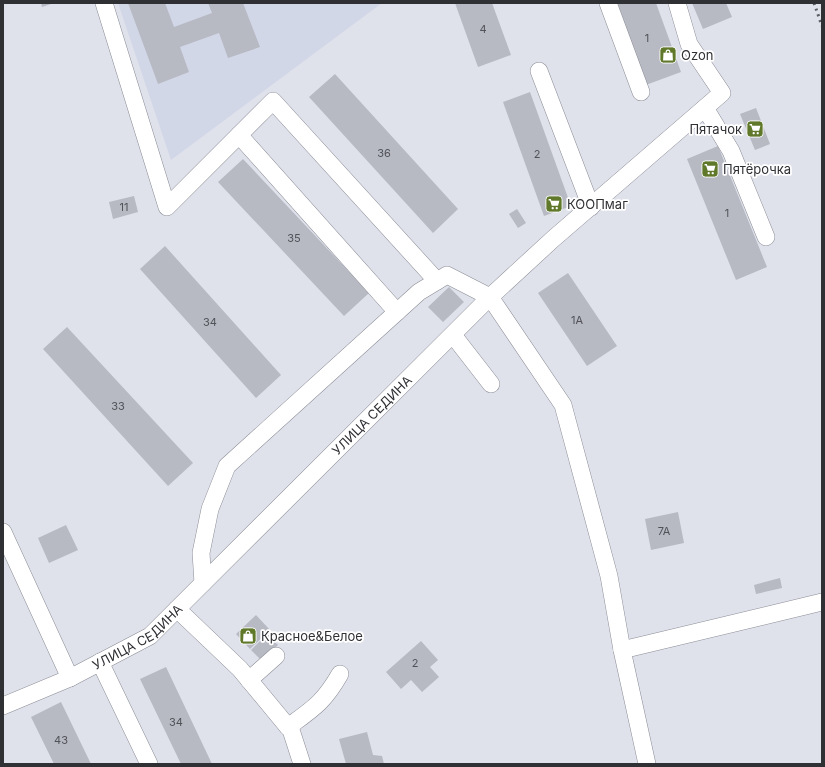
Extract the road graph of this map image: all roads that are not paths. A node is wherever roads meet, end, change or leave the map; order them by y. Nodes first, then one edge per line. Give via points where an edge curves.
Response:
1 (104, 3) edge
2 (608, 3) edge
3 (677, 3) edge
4 (539, 71) dead end
5 (640, 92) dead end
6 (705, 108) junction
7 (239, 135) junction
8 (590, 207) junction
9 (766, 237) dead end
10 (437, 281) junction
11 (490, 297) junction
12 (397, 312) junction
13 (453, 335) junction
14 (492, 384) dead end
15 (3, 532) edge
16 (204, 583) junction
17 (822, 602) edge
18 (177, 609) junction
19 (622, 650) junction
20 (276, 656) dead end
21 (100, 662) junction
22 (340, 674) dead end
23 (70, 678) junction
24 (249, 680) junction
25 (3, 706) edge
26 (288, 727) junction
27 (149, 764) edge
28 (302, 764) edge
29 (647, 764) edge

1 - 7 street via 167,207
2 - 5 street
3 - 6 street, УЛИЦА СЕДИНА via 689,44 722,93
4 - 8 street
6 - 8 street, УЛИЦА СЕДИНА
6 - 9 street via 731,151
7 - 10 street via 273,101
7 - 12 street
8 - 11 street, УЛИЦА СЕДИНА
10 - 11 street via 447,275
10 - 12 street via 419,292
11 - 13 street, УЛИЦА СЕДИНА
11 - 19 street via 563,405 609,576
12 - 16 street via 227,466 210,509 202,553
13 - 14 street
13 - 16 street, УЛИЦА СЕДИНА
15 - 23 street
16 - 18 street, УЛИЦА СЕДИНА
17 - 19 street
18 - 21 street, УЛИЦА СЕДИНА via 150,636
18 - 24 street
19 - 29 street
20 - 24 street
21 - 23 street, УЛИЦА СЕДИНА
21 - 27 street
22 - 26 street via 325,698
23 - 25 street, УЛИЦА СЕДИНА
24 - 26 street
26 - 28 street

